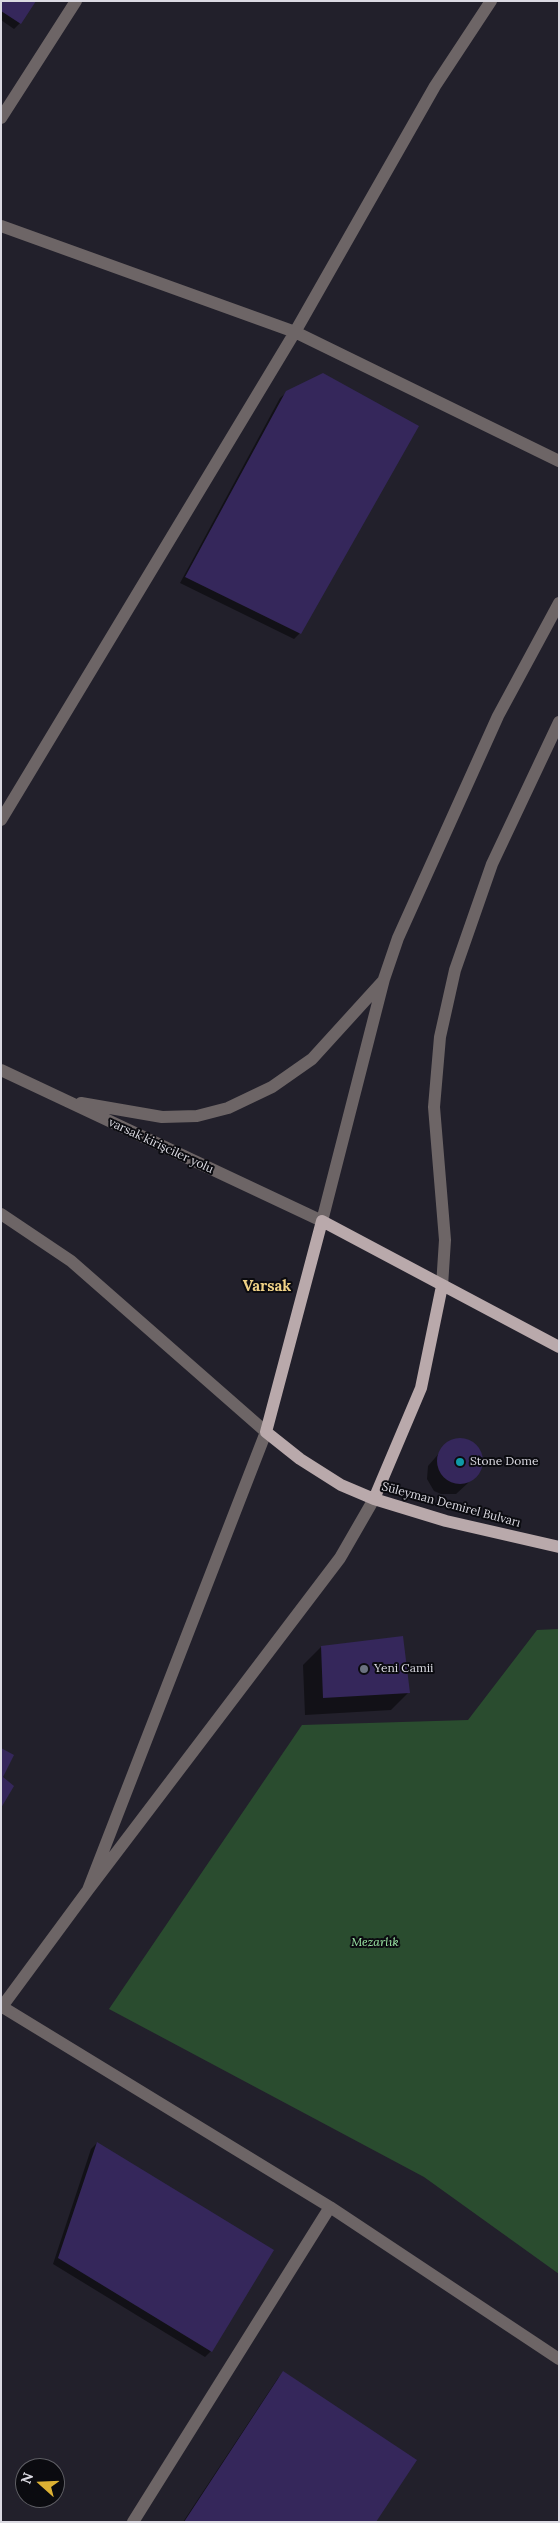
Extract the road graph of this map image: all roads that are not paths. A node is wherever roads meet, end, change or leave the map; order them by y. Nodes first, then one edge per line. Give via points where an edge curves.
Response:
1 (76, 1) edge
2 (491, 1) edge
3 (1, 118) edge
4 (1, 226) edge
5 (295, 332) junction
6 (559, 462) edge
7 (559, 602) edge
8 (559, 722) edge
9 (1, 820) edge
10 (384, 979) junction
11 (1, 1070) edge
12 (65, 1101) junction
13 (1, 1214) edge
14 (322, 1221) junction
15 (442, 1286) junction
16 (559, 1347) edge
17 (266, 1432) junction
18 (374, 1499) junction
19 (559, 1548) edge
20 (88, 1890) junction
21 (2, 2006) edge
22 (330, 2207) junction
23 (559, 2359) edge
24 (133, 2522) edge

1 - 3 street
2 - 5 street via 435,86
4 - 5 street
5 - 6 street
5 - 9 street
7 - 10 street via 498,716 398,938
8 - 15 street via 492,864 455,970 440,1037 434,1107 445,1240
10 - 12 street via 312,1059 272,1087 228,1108 197,1116 162,1117
10 - 14 street
11 - 12 street, varsak kirişciler yolu
12 - 14 street, varsak kirişciler yolu
13 - 17 street via 71,1261
14 - 15 main road
14 - 17 main road
15 - 16 main road
15 - 18 main road via 421,1388
17 - 18 main road, Süleyman Demirel Bulvarı via 341,1485
17 - 20 street
18 - 19 main road, Süleyman Demirel Bulvarı via 446,1521
18 - 20 street via 340,1558
20 - 21 street
21 - 22 street
22 - 23 street
22 - 24 street

